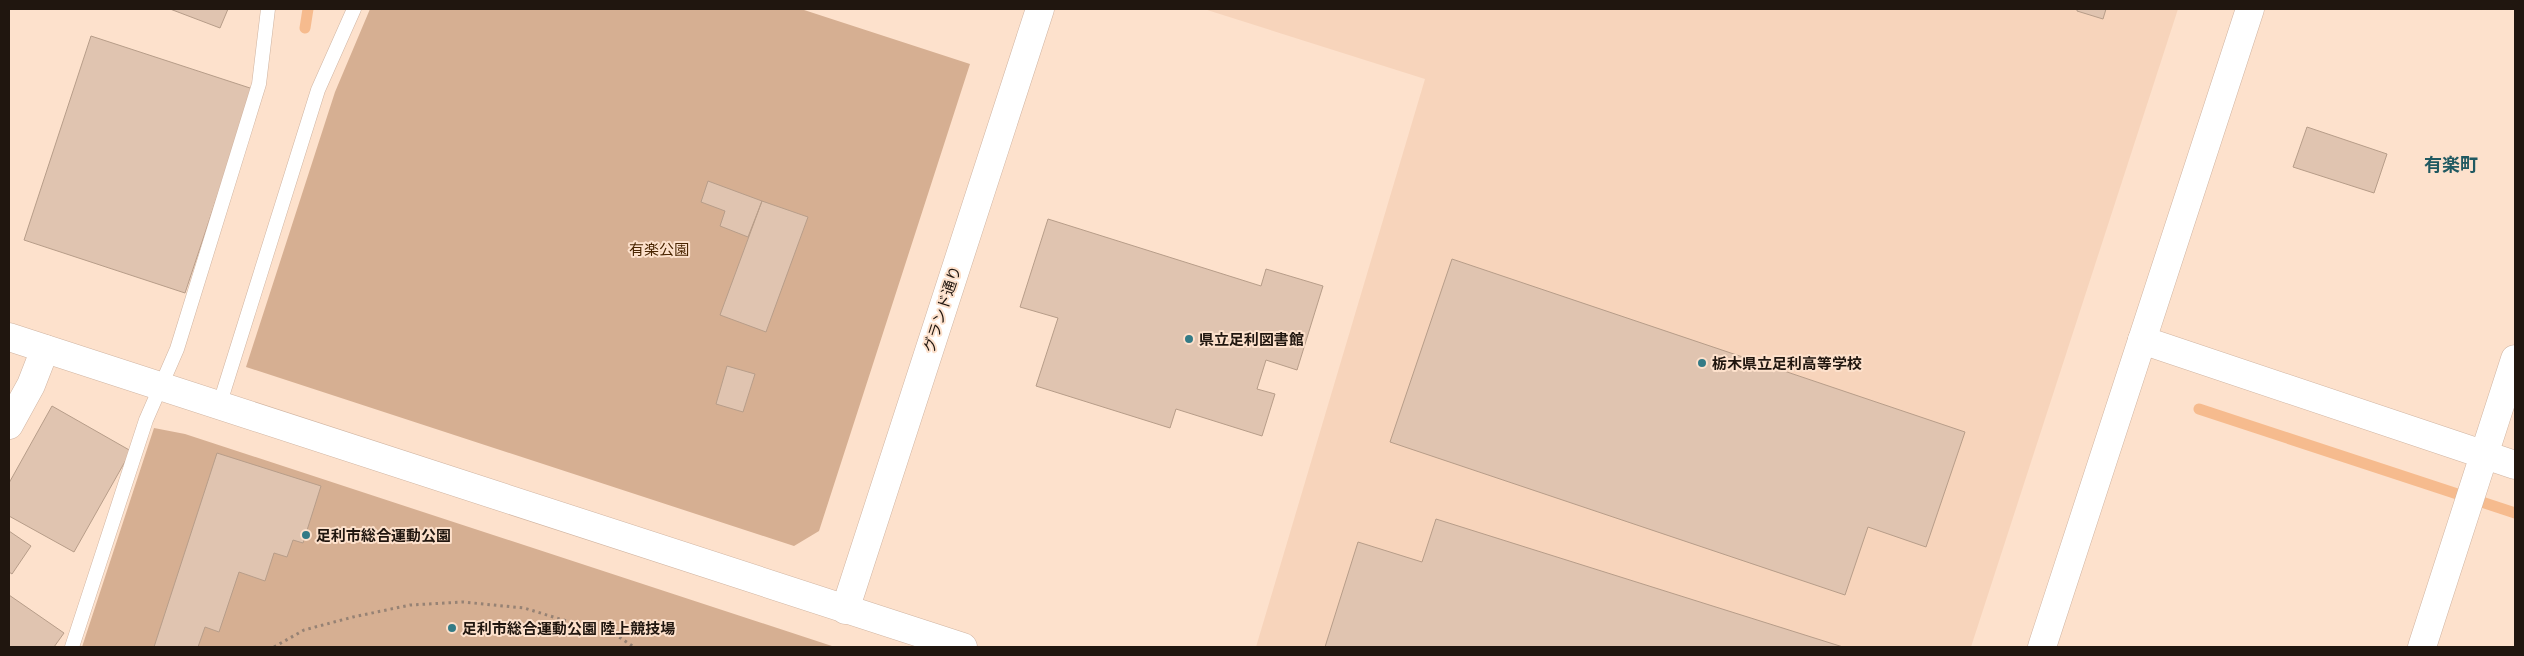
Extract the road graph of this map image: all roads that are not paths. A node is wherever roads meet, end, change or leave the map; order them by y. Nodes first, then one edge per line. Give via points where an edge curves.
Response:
1 (268, 9) edge
2 (354, 9) edge
3 (1040, 9) edge
4 (2250, 9) edge
5 (9, 338) edge
6 (2142, 340) junction
7 (45, 349) junction
8 (2515, 359) edge
9 (160, 386) junction
10 (219, 406) junction
11 (9, 425) edge
12 (2483, 454) junction
13 (2515, 465) edge
14 (846, 610) junction
15 (72, 647) edge
16 (963, 647) edge
17 (2042, 647) edge
18 (2422, 647) edge

1 - 9 lane via 259,84 177,349
2 - 10 lane via 318,90
3 - 14 street, グランド通り
4 - 6 street
5 - 7 street
6 - 12 street
6 - 17 street
7 - 9 street
7 - 11 street via 31,385
8 - 12 street
9 - 10 street
9 - 15 lane
10 - 14 street
12 - 13 street
12 - 18 street
14 - 16 street

